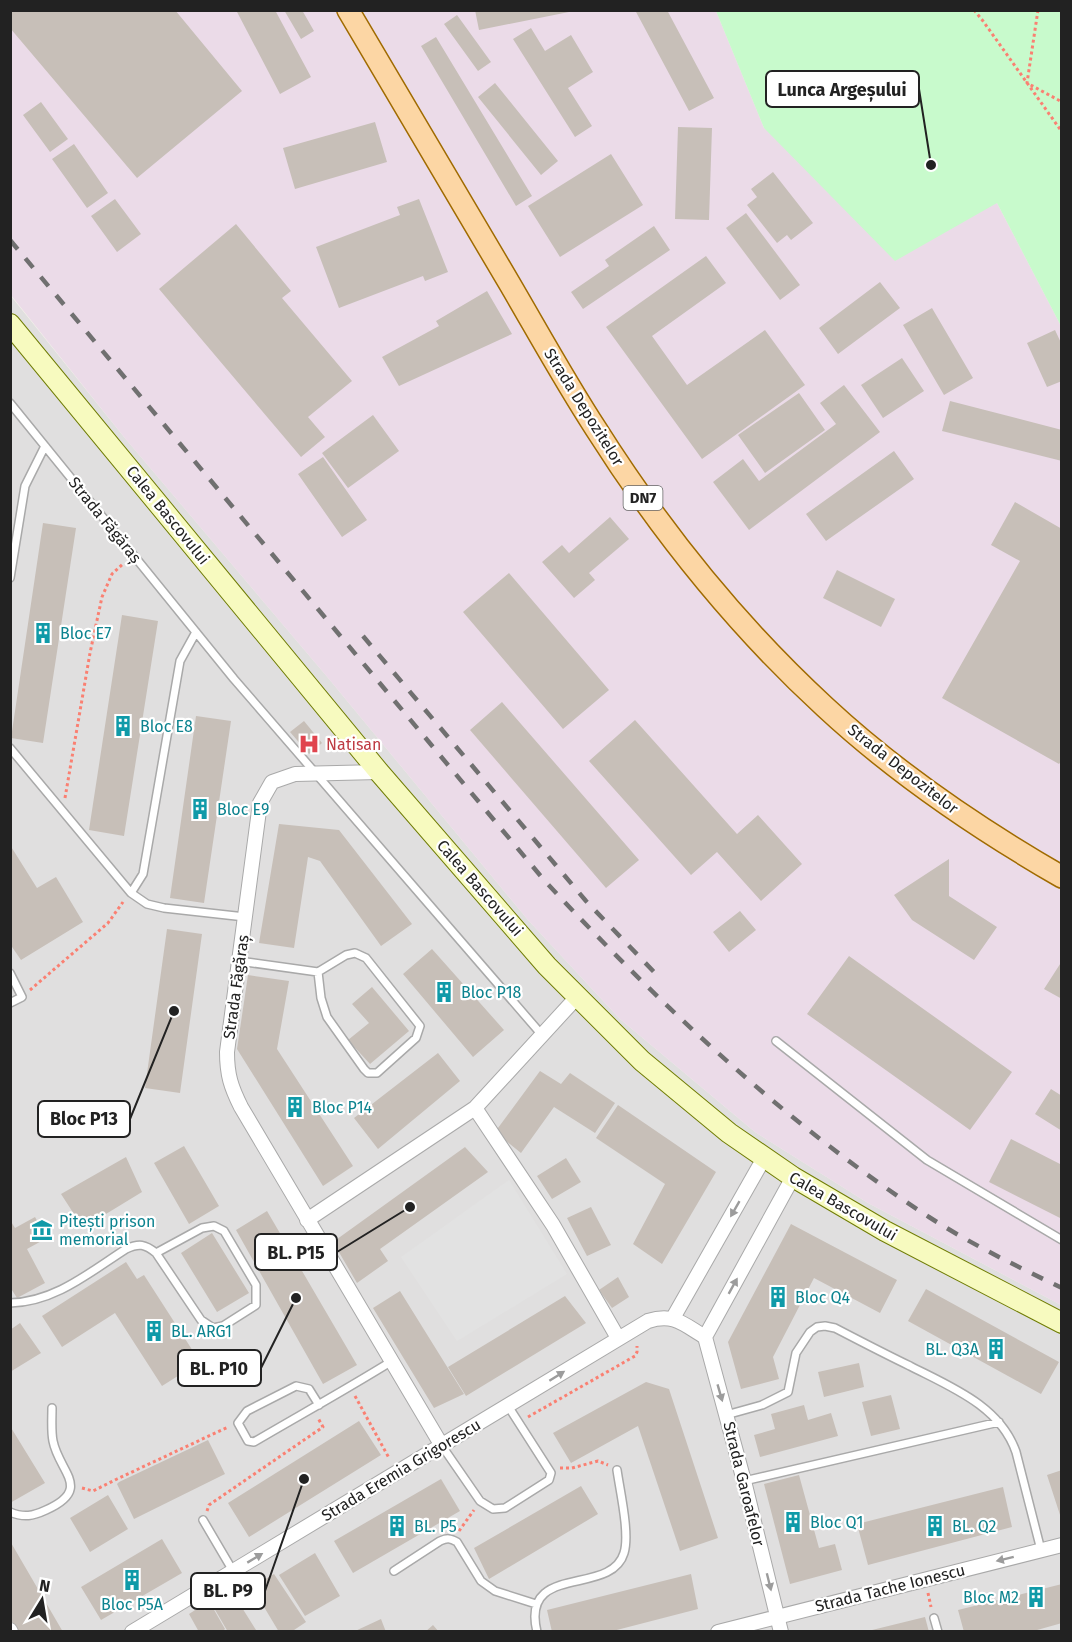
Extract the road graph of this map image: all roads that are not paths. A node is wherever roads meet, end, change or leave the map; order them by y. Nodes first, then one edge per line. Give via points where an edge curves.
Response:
1 (348, 10) edge
2 (10, 324) edge
3 (10, 403) edge
4 (45, 446) junction
5 (10, 578) edge
6 (196, 632) junction
7 (10, 748) edge
8 (379, 772) junction
9 (315, 774) junction
10 (1062, 877) edge
11 (131, 892) junction
12 (245, 917) junction
13 (239, 961) junction
14 (318, 972) junction
15 (10, 973) edge
16 (577, 997) junction
17 (10, 1003) edge
18 (542, 1035) junction
19 (776, 1041) dead end
20 (475, 1108) junction
21 (764, 1158) junction
22 (793, 1177) junction
23 (307, 1220) junction
24 (1062, 1240) edge
25 (156, 1253) junction
26 (10, 1303) edge
27 (673, 1318) junction
28 (1062, 1323) edge
29 (705, 1337) junction
30 (618, 1338) junction
31 (392, 1361) junction
32 (316, 1406) junction
33 (507, 1406) junction
34 (52, 1408) dead end
35 (726, 1415) junction
36 (999, 1422) junction
37 (442, 1446) junction
38 (617, 1470) road end
39 (744, 1481) junction
40 (10, 1512) edge
41 (203, 1520) road end
42 (1062, 1545) edge
43 (1041, 1550) junction
44 (233, 1571) junction
45 (394, 1571) dead end
46 (536, 1604) junction
47 (777, 1617) junction
48 (934, 1618) road end
49 (132, 1632) edge
50 (537, 1632) edge
51 (718, 1632) edge
52 (781, 1632) edge
53 (938, 1632) edge

1 - 10 main road, Strada Depozitelor / DN7 via 595,429 662,524 724,602 790,673 865,742 966,818
2 - 8 street, Calea Bascovului
3 - 4 lane, Strada Făgăraș
4 - 5 lane via 25,486
4 - 6 lane, Strada Făgăraș
6 - 9 lane, Strada Făgăraș
6 - 11 lane via 180,661 143,874
7 - 11 lane
8 - 9 street, Strada Făgăraș
8 - 16 street, Calea Bascovului
9 - 12 street, Strada Făgăraș via 295,774 272,782 260,803
9 - 18 lane, Strada Făgăraș
11 - 12 lane via 147,904 164,908
12 - 13 street, Strada Făgăraș
13 - 14 lane
13 - 23 street, Strada Făgăraș via 227,1052 230,1084
14 - 14 lane via 346,955 356,953 366,958 420,1026 416,1038 377,1072 368,1072 327,1017
15 - 17 lane via 22,997
16 - 18 street
16 - 21 street, Calea Bascovului via 642,1061
18 - 20 street
19 - 24 lane via 927,1160
20 - 23 street
20 - 30 street via 553,1226
21 - 22 street, Calea Bascovului
21 -> 27 street
22 - 28 street, Calea Bascovului via 885,1231
29 -> 22 street
23 - 31 street, Strada Făgăraș
25 - 25 lane via 202,1228 224,1231 256,1285 256,1305 213,1328 201,1320
25 - 26 lane via 137,1244 55,1294
27 - 29 street
27 - 30 street, Strada Eremia Grigorescu via 658,1318
29 -> 35 street, Strada Garoafelor
33 -> 30 street, Strada Eremia Grigorescu
31 - 32 lane
31 - 37 street, Strada Făgăraș
32 - 32 lane via 309,1389 296,1386 247,1411 238,1423 248,1441 254,1442
33 - 37 street, Strada Eremia Grigorescu
33 - 37 lane via 551,1473 549,1480 505,1508 494,1509 480,1501
34 - 40 lane via 53,1442 71,1477 68,1495 33,1516
35 - 36 lane via 762,1405 788,1392 796,1353 810,1332 825,1326 952,1388 980,1404
35 - 39 street, Strada Garoafelor
36 - 39 lane
36 - 43 lane via 1011,1436 1017,1452
44 -> 37 street, Strada Eremia Grigorescu
38 - 46 lane via 626,1536 619,1564 607,1572 548,1591
39 -> 47 street, Strada Garoafelor
41 - 44 lane
42 - 43 street, Strada Tache Ionescu
43 -> 47 street, Strada Tache Ionescu
44 - 49 street, Strada Eremia Grigorescu
45 - 46 lane via 440,1541 452,1539 481,1581 495,1591
46 - 50 lane
47 - 51 street, Strada Tache Ionescu
47 - 52 street, Strada Garoafelor
48 - 53 lane

